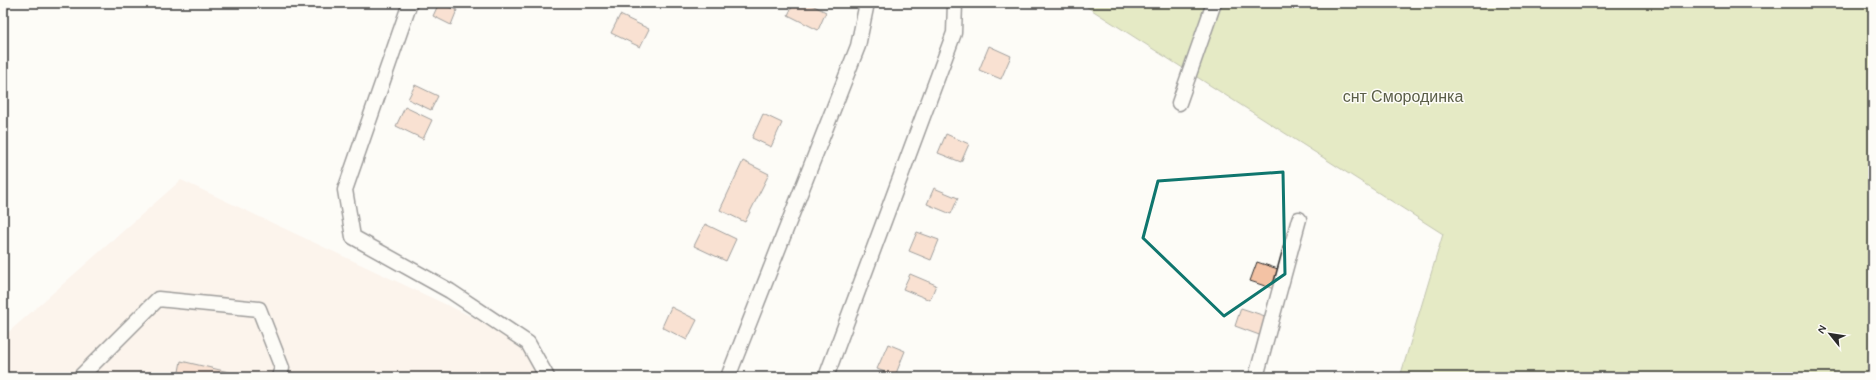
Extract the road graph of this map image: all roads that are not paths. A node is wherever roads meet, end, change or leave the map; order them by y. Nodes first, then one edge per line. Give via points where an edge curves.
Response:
1 (410, 3) edge
2 (867, 3) edge
3 (955, 3) edge
4 (1214, 3) edge
5 (1179, 104) dead end
6 (1299, 219) dead end
7 (80, 377) edge
8 (279, 377) edge
9 (547, 377) edge
10 (728, 377) edge
11 (826, 377) edge
12 (1256, 377) edge

1 - 9 lane via 345,190 353,237 450,291 528,343
2 - 10 lane via 858,46
3 - 11 lane via 954,33
4 - 5 lane
6 - 12 lane
7 - 8 lane via 158,298 259,309 282,368

